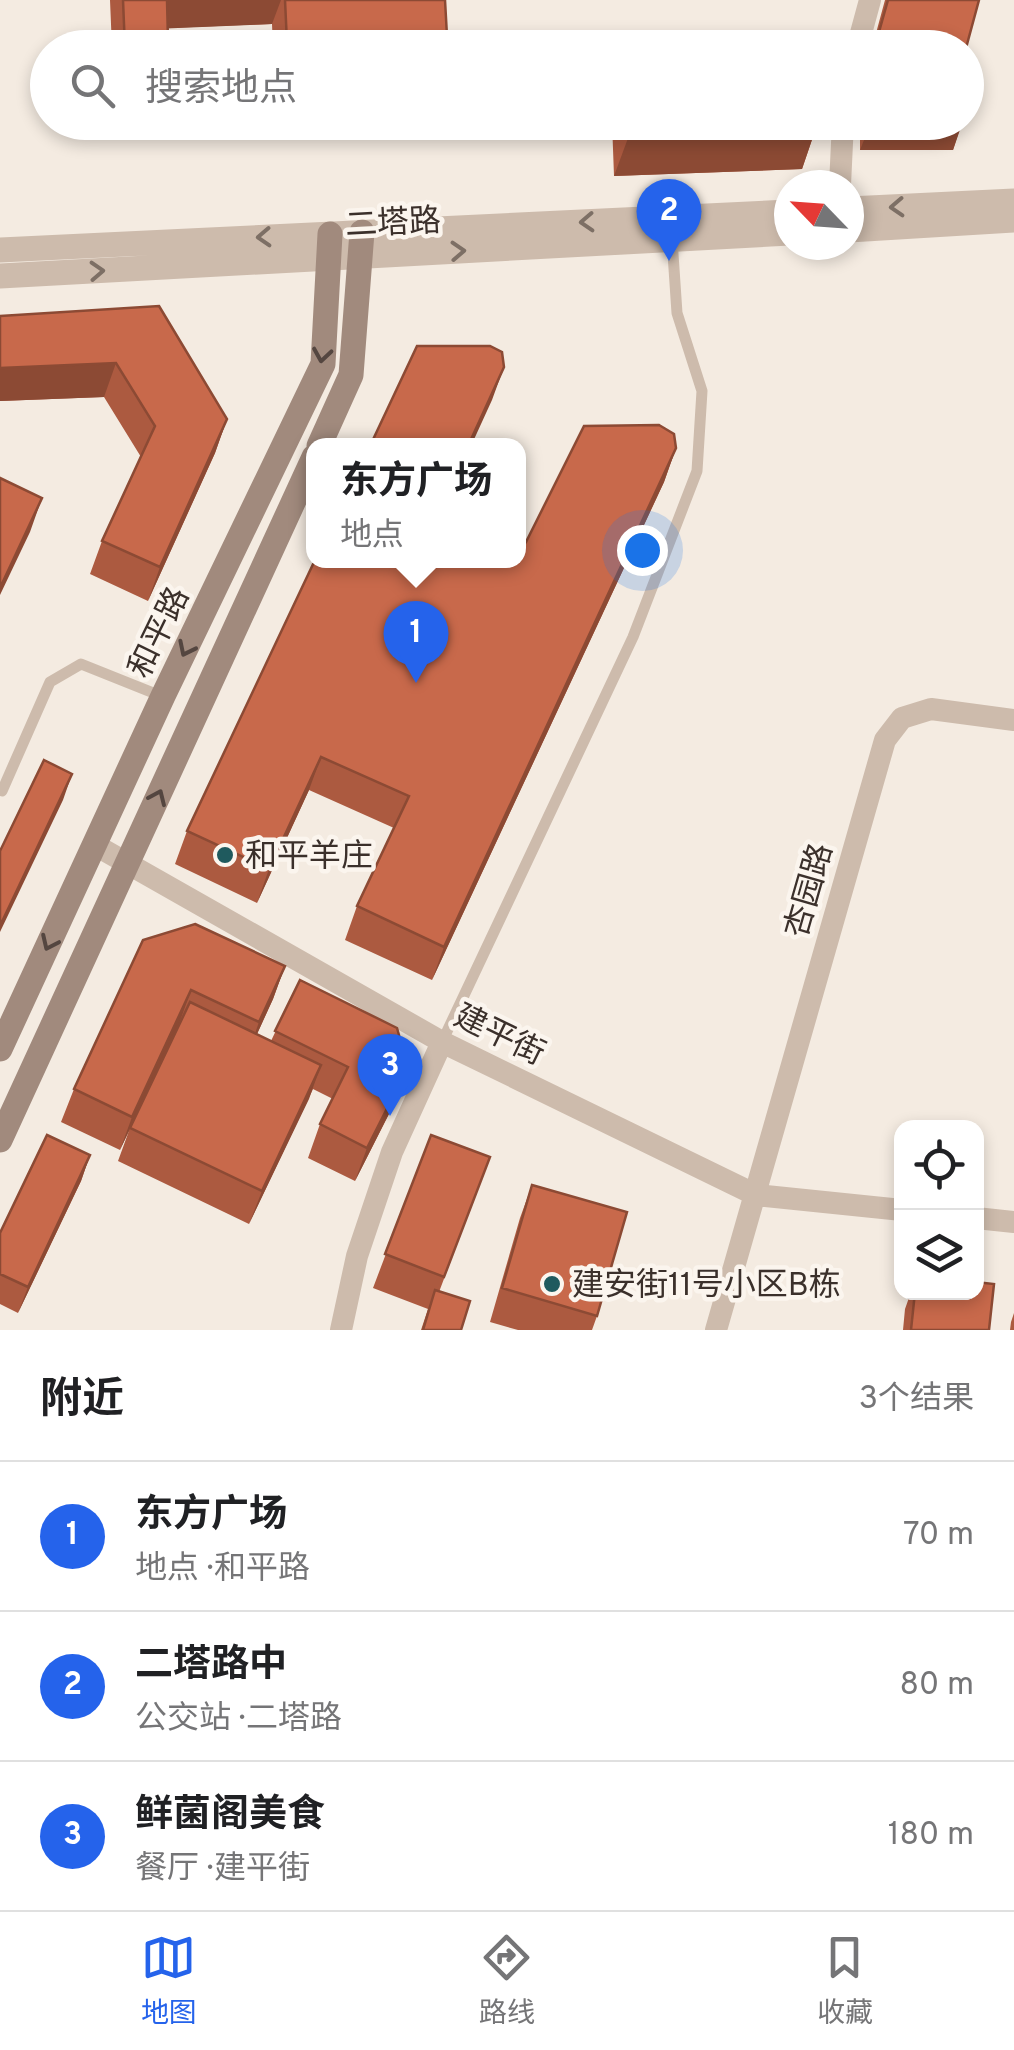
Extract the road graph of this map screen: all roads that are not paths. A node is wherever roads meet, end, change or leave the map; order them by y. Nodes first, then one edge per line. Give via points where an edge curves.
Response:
1 (870, 0) edge
2 (861, 30) edge
3 (841, 140) edge
4 (840, 170) edge
5 (1014, 201) edge
6 (864, 208) edge
7 (774, 213) edge
8 (1014, 220) edge
9 (864, 229) edge
10 (774, 234) edge
11 (672, 239) junction
12 (361, 244) junction
13 (330, 246) junction
14 (0, 250) edge
15 (0, 276) edge
16 (323, 438) edge
17 (306, 475) edge
18 (163, 696) junction
19 (1014, 720) edge
20 (2, 791) edge
21 (95, 845) junction
22 (129, 862) junction
23 (442, 1042) junction
24 (0, 1050) edge
25 (0, 1140) edge
26 (756, 1195) junction
27 (894, 1209) edge
28 (984, 1219) edge
29 (1014, 1222) edge
30 (341, 1330) edge
31 (716, 1330) edge

1 - 2 street
3 - 4 street
5 -> 6 street
7 -> 12 street, 二塔路
8 - 9 street
10 - 11 street, 二塔路
12 -> 11 street, 二塔路
11 - 23 lane via 676,313 702,391 697,471 633,637
12 - 13 street, 二塔路
12 - 16 main road via 351,374
13 -> 14 street, 二塔路
15 -> 13 street, 二塔路
13 -> 18 main road, 和平路 via 324,364
22 -> 17 main road, 和平路
18 - 20 lane via 80,664 50,682
18 - 21 main road, 和平路
19 - 26 street, 杏园路 via 930,709 902,718 885,740
21 - 22 street, 建平街
21 -> 24 main road, 和平路
22 - 23 street, 建平街
22 - 25 main road, 和平路
23 - 26 street, 建平街
23 - 30 street via 392,1152 356,1256
26 - 27 street, 建平街
26 - 31 street, 杏园路
28 - 29 street

